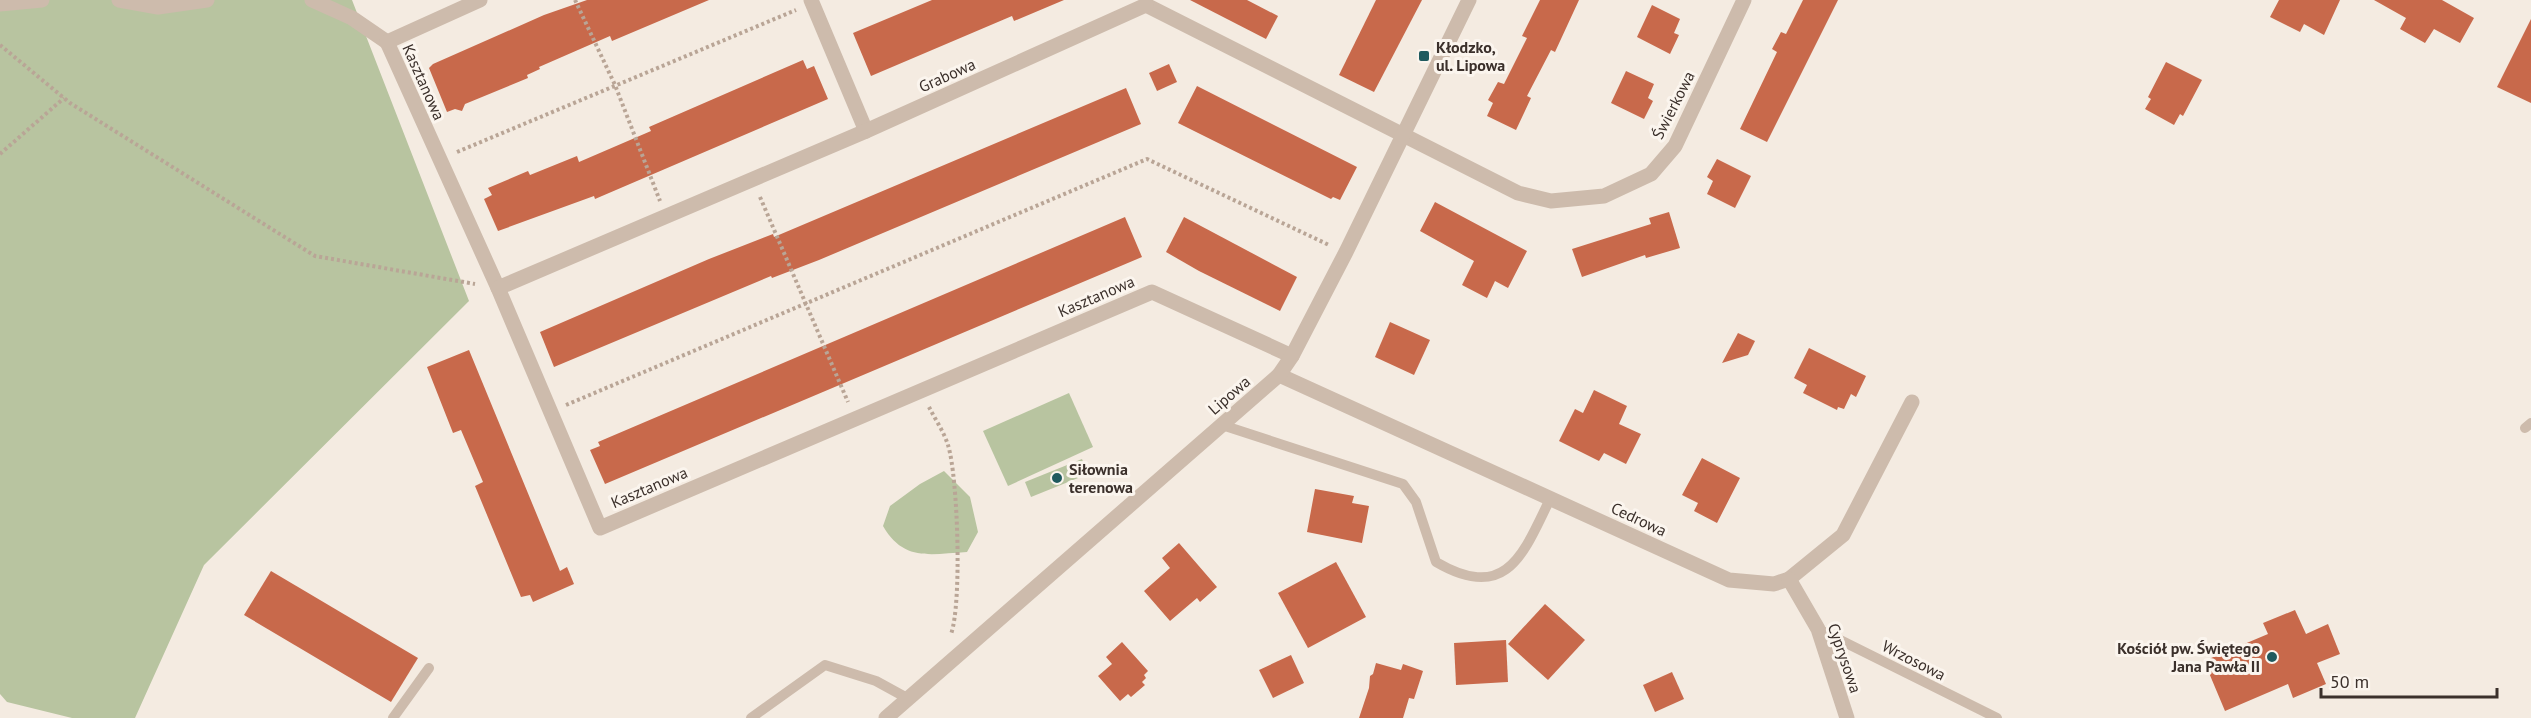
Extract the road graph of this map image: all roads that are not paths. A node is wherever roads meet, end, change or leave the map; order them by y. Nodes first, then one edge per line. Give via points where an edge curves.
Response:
1 (42, 0) edge
2 (119, 0) edge
3 (207, 0) edge
4 (312, 0) edge
5 (480, 0) edge
6 (1469, 0) edge
7 (1744, 0) edge
8 (812, 1) edge
9 (1147, 3) edge
10 (0, 4) edge
11 (387, 42) junction
12 (866, 131) junction
13 (1402, 135) junction
14 (498, 288) junction
15 (1292, 356) junction
16 (1279, 375) junction
17 (1912, 402) dead end
18 (1222, 424) junction
19 (1550, 499) junction
20 (1790, 579) junction
21 (1818, 629) junction
22 (429, 668) dead end
23 (907, 698) junction
24 (393, 718) edge
25 (751, 718) edge
26 (886, 718) edge
27 (1846, 718) edge
28 (1997, 718) edge

1 - 10 street
2 - 3 street via 158,7
4 - 11 street via 352,18
5 - 11 street, Kasztanowa
6 - 13 street, Lipowa
7 - 13 street, Świerkowa via 1675,146 1651,174 1604,196 1551,201 1518,193
8 - 12 street
9 - 12 street, Grabowa
9 - 13 street, Grabowa
11 - 14 street, Kasztanowa
12 - 14 street, Grabowa
13 - 15 street, Lipowa
14 - 15 street, Kasztanowa via 600,528 1152,292
15 - 16 street, Lipowa
16 - 18 street, Lipowa
16 - 19 street, Cedrowa
17 - 20 street via 1843,535
18 - 19 lane via 1403,484 1416,502 1436,562 1455,574 1492,578 1513,565 1530,541
18 - 23 street, Lipowa
19 - 20 street, Cedrowa via 1729,580 1774,584
20 - 21 street, Cyprysowa
21 - 27 street, Cyprysowa
21 - 28 lane, Wrzosowa
22 - 24 lane
23 - 25 lane via 876,681 825,665
23 - 26 street, Lipowa

